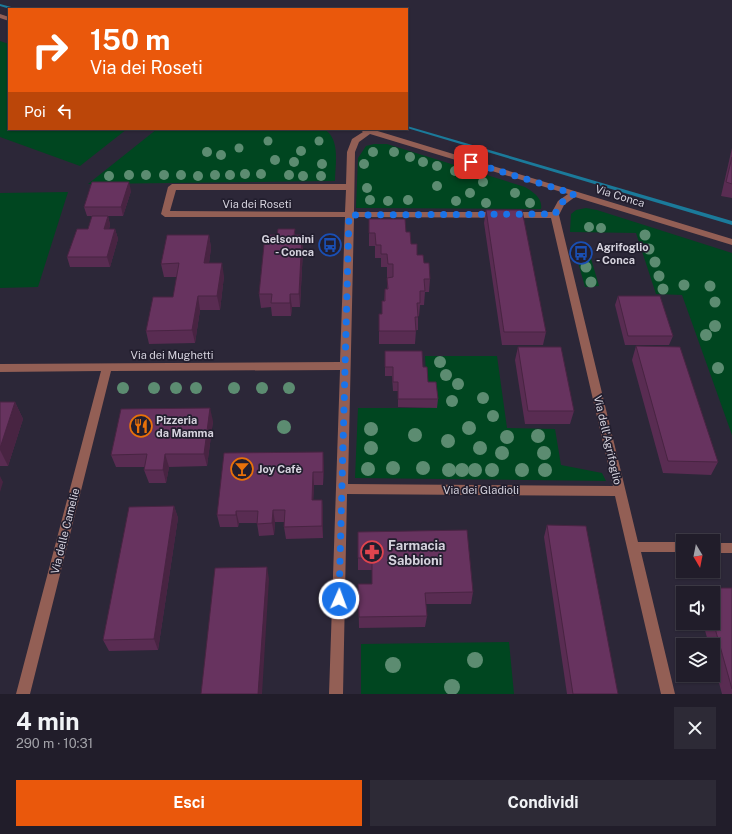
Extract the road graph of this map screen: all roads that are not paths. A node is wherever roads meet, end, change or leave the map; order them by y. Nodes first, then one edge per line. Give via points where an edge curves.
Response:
1 (366, 130) edge
2 (350, 187) junction
3 (574, 194) junction
4 (555, 214) junction
5 (349, 215) junction
6 (732, 242) edge
7 (345, 366) junction
8 (107, 367) junction
9 (0, 368) edge
10 (342, 489) junction
11 (620, 491) junction
12 (633, 547) junction
13 (676, 547) edge
14 (720, 548) edge
15 (732, 548) edge
16 (22, 694) edge
17 (336, 694) edge
18 (668, 694) edge

1 - 2 street via 355,140 351,152
1 - 3 street, Via Conca
2 - 5 street
2 - 5 street, Via dei Roseti via 172,186 165,214
3 - 4 street via 561,203
3 - 6 street, Via Conca
4 - 5 street, Via dei Roseti
4 - 11 street, Via dell'Agrifoglio
5 - 7 street
7 - 8 street, Via dei Mughetti
7 - 10 street
8 - 9 street, Via dei Mughetti
8 - 16 street, Via delle Camelie
10 - 11 street, Via dei Gladioli
10 - 17 street
11 - 12 street, Via dell'Agrifoglio
12 - 13 street
12 - 18 street, Via dell'Agrifoglio
14 - 15 street

